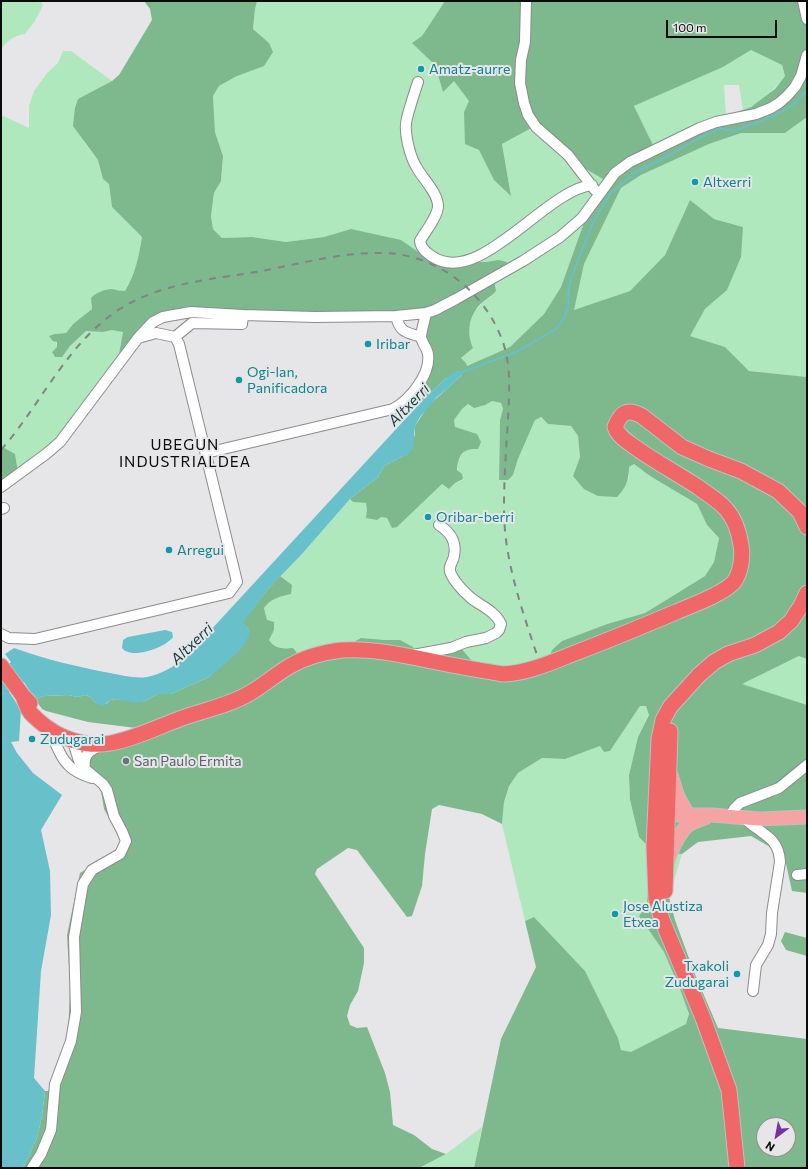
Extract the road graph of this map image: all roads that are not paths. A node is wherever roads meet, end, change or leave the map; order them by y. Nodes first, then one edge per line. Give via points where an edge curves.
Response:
1 (526, 1) edge
2 (803, 1) edge
3 (807, 19) edge
4 (807, 55) edge
5 (418, 82) dead end
6 (592, 185) junction
7 (599, 194) junction
8 (426, 313) junction
9 (243, 315) junction
10 (396, 316) junction
11 (175, 337) junction
12 (421, 337) junction
13 (138, 338) junction
14 (206, 453) junction
15 (1, 487) edge
16 (438, 525) dead end
17 (807, 527) edge
18 (807, 593) edge
19 (1, 634) edge
20 (410, 656) junction
21 (1, 666) edge
22 (49, 724) junction
23 (70, 739) junction
24 (107, 741) junction
25 (663, 764) junction
26 (807, 765) edge
27 (81, 771) junction
28 (667, 811) junction
29 (687, 817) junction
30 (730, 817) junction
31 (807, 817) edge
32 (744, 818) junction
33 (659, 870) junction
34 (753, 991) dead end
35 (32, 1168) edge
36 (737, 1168) edge

1 - 6 street via 520,83 528,115 536,127 568,155
2 - 3 street
4 - 7 street via 801,76 779,103 756,114 700,128 635,159 615,173
5 - 6 street via 406,119 406,136 417,168 429,184 438,204 437,212 420,241 424,251 438,260 459,262 482,255 572,192
6 - 7 street
7 - 8 street via 582,218 548,247 456,300
8 - 10 street
8 - 12 street
9 - 10 street
9 - 11 street via 242,324 192,324
9 - 13 street via 192,312 163,317 153,322
10 - 12 street via 404,331
11 - 13 street via 156,333
11 - 14 street via 179,344
12 - 14 street via 428,355 423,378 403,403 393,409
13 - 15 street via 60,442
14 - 19 street via 237,582 232,591 34,639 9,638
16 - 20 street via 450,533 454,542 454,556 449,568 451,574 464,591 494,614 501,624 496,633 486,638
17 - 20 highway via 800,512 778,491 741,471 682,447 642,416 626,412 621,415 615,427 616,432 716,500 733,520 742,548 740,565 733,582 723,590 674,613 603,643 521,672 503,674
18 - 25 highway via 791,621 779,632 714,662 670,707 662,720 659,739
20 - 24 highway via 342,650 305,659 236,700
21 - 22 highway via 23,696 30,713
22 - 23 highway via 60,735
22 - 24 highway
22 - 27 street via 65,762 69,767
23 - 24 highway via 77,742
23 - 27 street via 66,742 64,752 67,760
24 - 27 street via 86,756
25 - 28 highway via 660,801
25 - 29 main road
25 - 33 highway via 654,847
26 - 30 street via 779,788 744,800
27 - 35 street via 103,784 107,790 114,816 126,841 120,854 92,870 83,884 74,937 76,1012 71,1041 55,1084 51,1130
28 - 29 main road via 673,808
28 - 33 highway via 660,822
29 - 30 main road
29 - 33 main road
30 - 32 main road
31 - 32 main road
32 - 34 street via 771,838 780,855 772,913 772,934 756,965
33 - 36 highway via 677,955 729,1090

